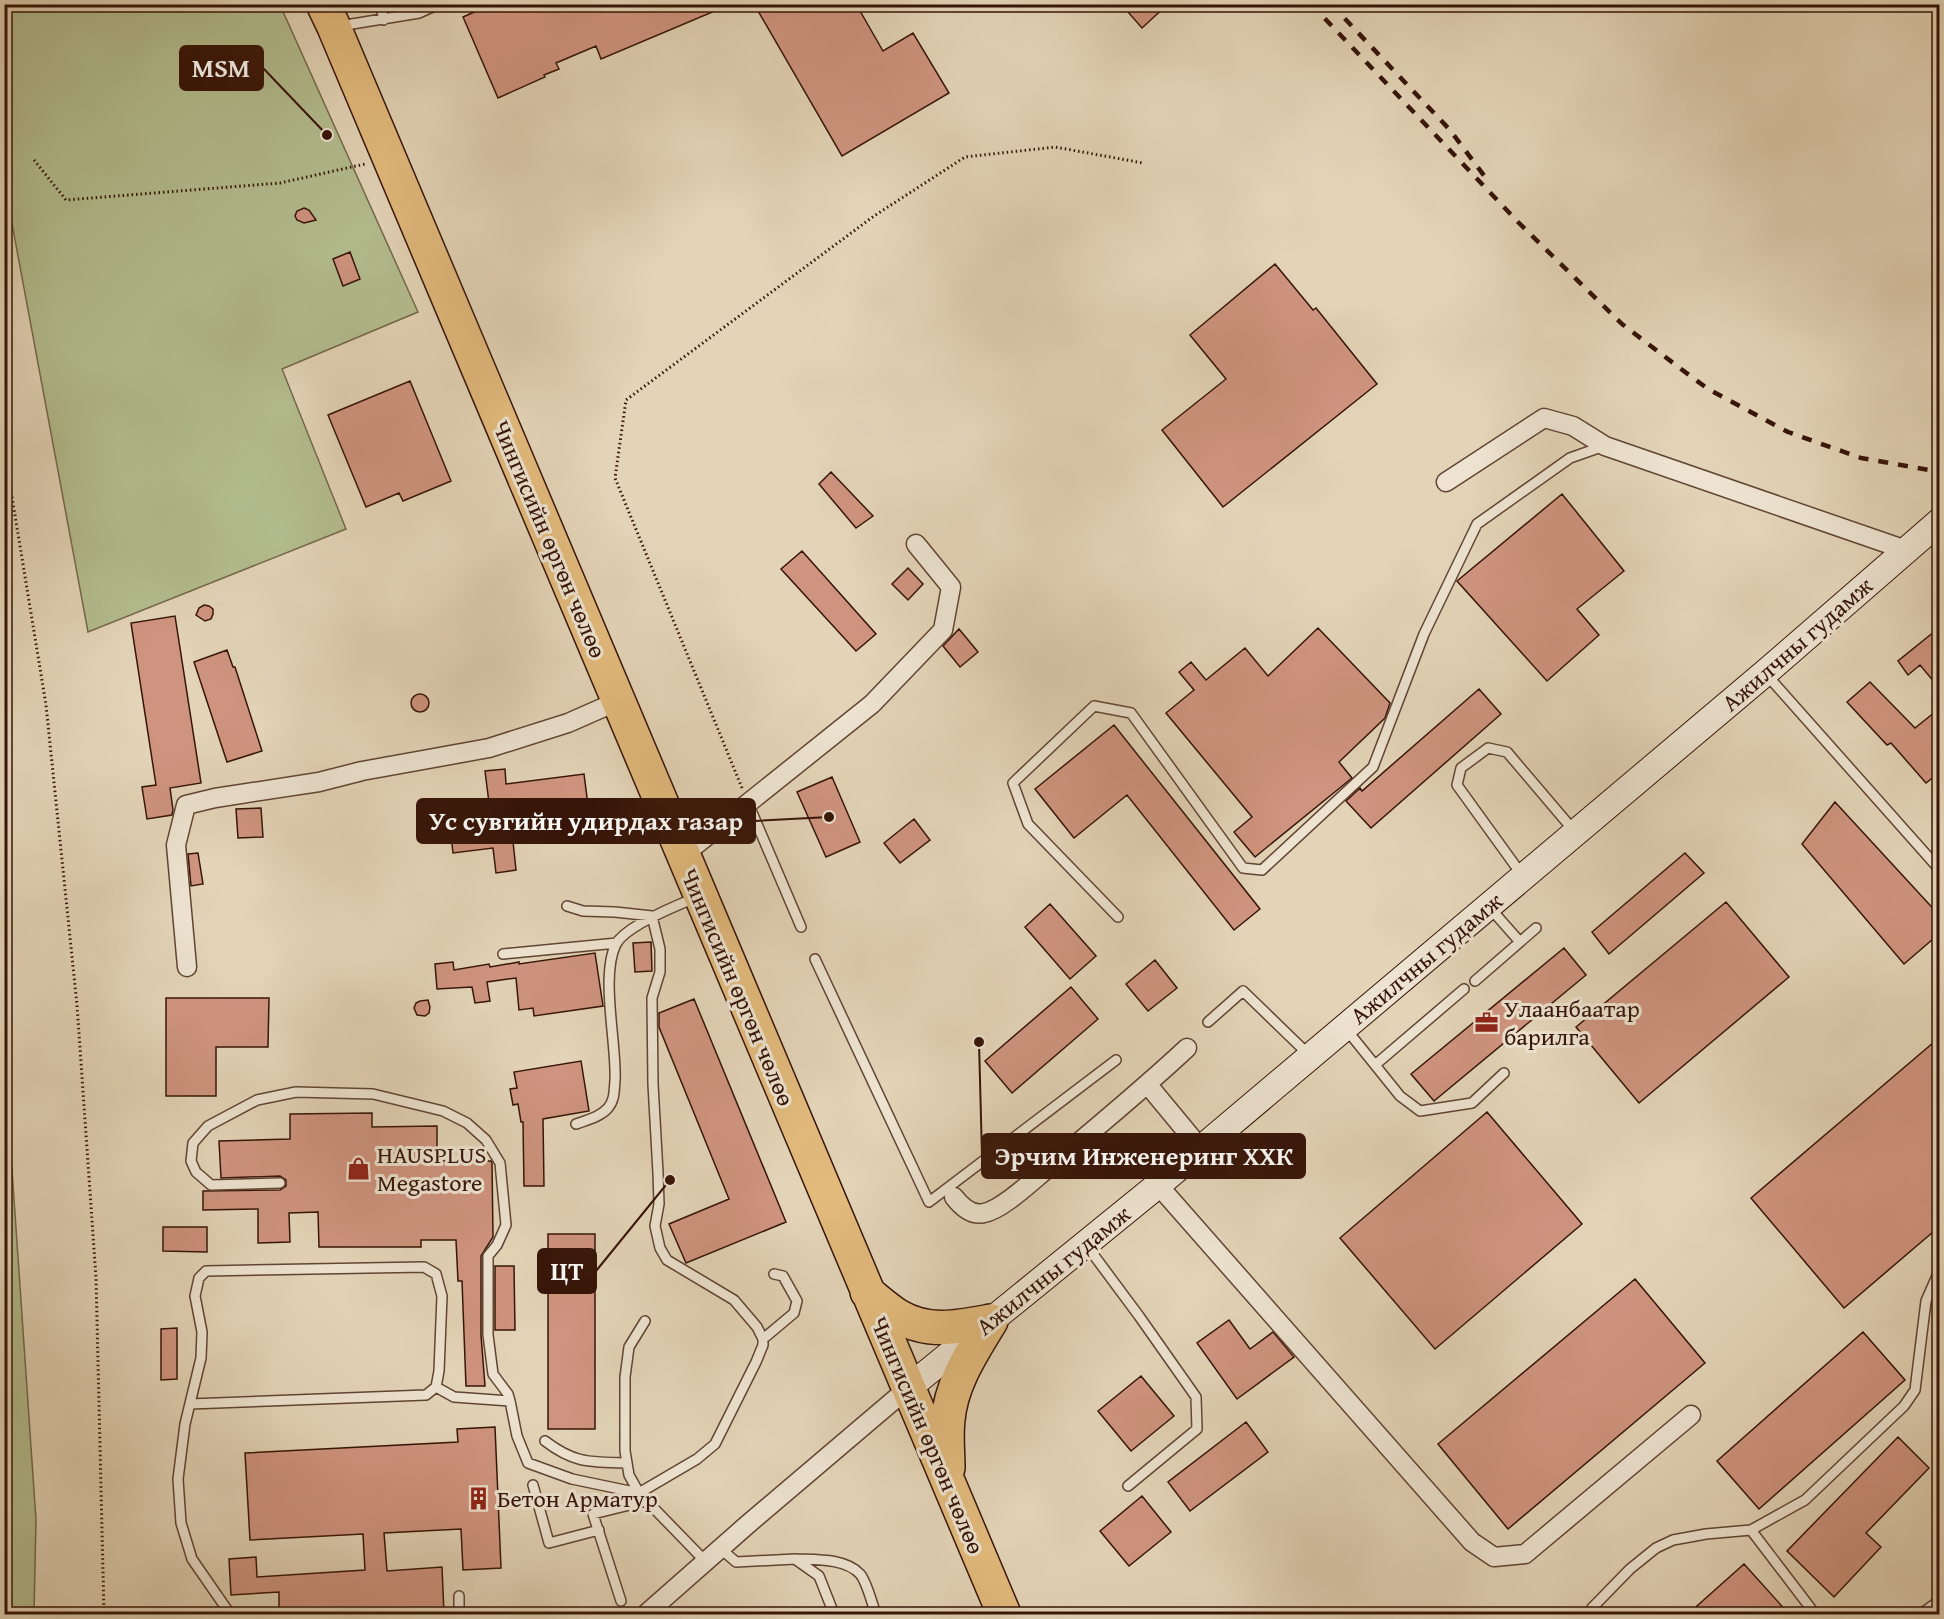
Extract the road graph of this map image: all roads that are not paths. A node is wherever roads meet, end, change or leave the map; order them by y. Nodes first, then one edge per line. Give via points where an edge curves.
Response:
1 (380, 4) edge
2 (439, 4) edge
3 (328, 12) edge
4 (384, 20) junction
5 (1605, 446) junction
6 (1446, 482) dead end
7 (1940, 521) edge
8 (916, 544) dead end
9 (1906, 550) junction
10 (1765, 673) junction
11 (618, 701) junction
12 (748, 804) junction
13 (1576, 832) junction
14 (682, 856) junction
15 (1940, 870) edge
16 (1523, 877) junction
17 (699, 895) junction
18 (567, 906) dead end
19 (1488, 906) junction
20 (652, 916) junction
21 (1118, 917) dead end
22 (801, 927) dead end
23 (1536, 928) dead end
24 (1520, 942) junction
25 (617, 943) junction
26 (503, 954) dead end
27 (815, 959) dead end
28 (187, 967) dead end
29 (1475, 981) dead end
30 (1464, 989) dead end
31 (1208, 1022) dead end
32 (1345, 1027) junction
33 (1186, 1048) dead end
34 (1311, 1056) junction
35 (1116, 1060) dead end
36 (1375, 1065) junction
37 (1504, 1073) dead end
38 (1148, 1085) junction
39 (576, 1124) dead end
40 (1201, 1149) junction
41 (280, 1183) dead end
42 (1158, 1185) junction
43 (954, 1197) dead end
44 (1085, 1244) junction
45 (1940, 1269) edge
46 (774, 1274) dead end
47 (867, 1292) junction
48 (645, 1321) dead end
49 (991, 1321) junction
50 (763, 1339) junction
51 (436, 1387) junction
52 (907, 1389) junction
53 (510, 1401) junction
54 (190, 1404) junction
55 (1691, 1415) dead end
56 (545, 1442) dead end
57 (627, 1462) junction
58 (948, 1483) junction
59 (533, 1485) dead end
60 (1128, 1486) dead end
61 (639, 1493) junction
62 (646, 1501) junction
63 (599, 1530) junction
64 (1751, 1530) junction
65 (720, 1548) junction
66 (795, 1559) junction
67 (706, 1562) junction
68 (459, 1596) dead end
69 (1940, 1600) edge
70 (621, 1601) dead end
71 (1812, 1610) dead end
72 (233, 1614) edge
73 (459, 1614) edge
74 (646, 1614) edge
75 (834, 1614) edge
76 (876, 1614) edge
77 (1004, 1614) edge
78 (1588, 1614) edge
79 (1921, 1614) edge

1 - 4 lane
2 - 4 lane via 419,14
3 - 4 lane
3 - 11 highway, Чингисийн өргөн чөлөө
5 - 6 street via 1573,426 1545,418
5 - 9 street
5 - 21 lane via 1570,458 1477,524 1424,634 1373,767 1262,870 1243,868 1131,713 1094,706 1012,783 1028,824
7 - 9 main road, Ажилчны гудамж
8 - 12 street via 951,587 943,630 872,704
9 - 10 main road, Ажилчны гудамж
10 - 13 main road, Ажилчны гудамж
10 - 15 lane
11 - 14 highway, Чингисийн өргөн чөлөө
11 - 28 street via 568,723 489,748 186,805 176,845
12 - 14 street
12 - 22 lane
13 - 16 main road, Ажилчны гудамж
13 - 16 lane via 1506,752 1488,748 1461,768 1457,785
14 - 17 highway, Чингисийн өргөн чөлөө
16 - 19 main road, Ажилчны гудамж
17 - 20 lane
17 - 47 highway, Чингисийн өргөн чөлөө
18 - 20 lane via 583,911
19 - 24 lane
19 - 32 main road, Ажилчны гудамж
20 - 25 lane
20 - 50 lane via 660,949 660,972 652,998 658,1173 655,1226 660,1248 667,1260 734,1300
23 - 24 lane
24 - 29 lane
25 - 26 lane
25 - 39 lane via 609,966 616,1064 614,1096 601,1114
27 - 35 lane via 929,1202
30 - 36 lane
31 - 34 lane via 1243,991
32 - 34 main road, Ажилчны гудамж
32 - 36 lane
33 - 38 street
34 - 40 main road, Ажилчны гудамж
36 - 37 lane via 1400,1096 1420,1111 1472,1103
38 - 40 street
38 - 43 street via 997,1208 976,1214
40 - 42 main road, Ажилчны гудамж
41 - 53 lane via 211,1185 196,1172 191,1161 193,1143 208,1126 232,1112 257,1100 296,1092 373,1094 433,1109 467,1123 486,1140 501,1163 506,1225 488,1256 488,1335 493,1374
42 - 44 main road, Ажилчны гудамж
42 - 55 street via 1472,1542 1494,1557 1525,1554
44 - 49 main road, Ажилчны гудамж
44 - 60 lane via 1196,1397 1197,1429
45 - 64 lane via 1926,1301 1915,1390 1905,1406 1805,1500
46 - 50 lane via 783,1276 797,1301 794,1313
47 - 49 highway via 898,1316 934,1328
47 - 52 highway, Чингисийн өргөн чөлөө
48 - 57 lane via 629,1347 625,1377
49 - 52 main road, Ажилчны гудамж
49 - 58 highway via 965,1365 953,1395 948,1420
50 - 61 lane via 756,1362 714,1444 697,1459
51 - 53 lane via 454,1397
51 - 54 lane via 426,1395
51 - 54 lane via 442,1296 436,1274 424,1267 207,1271 199,1278 195,1296 202,1341
52 - 58 highway, Чингисийн өргөн чөлөө
52 - 65 street
53 - 61 lane via 517,1436 528,1463 572,1479
54 - 72 lane via 178,1479 182,1523 192,1559
56 - 57 lane via 578,1460
57 - 61 lane
58 - 77 highway, Чингисийн өргөн чөлөө
59 - 63 lane via 549,1543
61 - 62 lane
62 - 63 lane via 593,1514
62 - 67 lane
63 - 70 lane
64 - 71 lane
64 - 78 lane via 1672,1540 1656,1548 1630,1569
65 - 66 lane via 736,1562
65 - 67 street
66 - 75 lane via 819,1576
66 - 76 lane via 849,1566 861,1575
67 - 74 street
68 - 73 lane
69 - 79 lane

